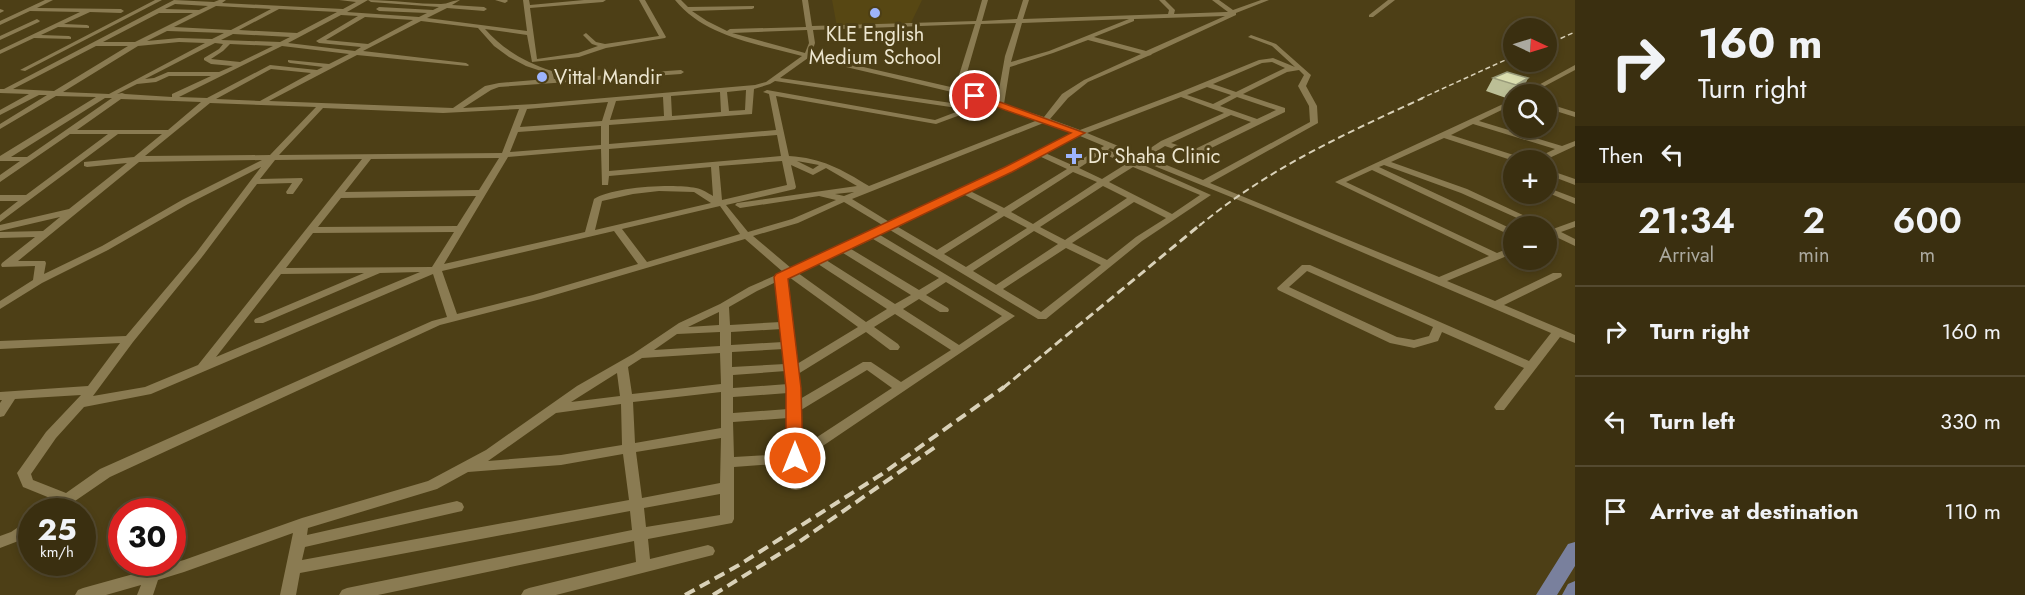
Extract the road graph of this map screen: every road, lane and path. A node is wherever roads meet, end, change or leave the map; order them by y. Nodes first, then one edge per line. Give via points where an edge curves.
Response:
1 (50, 0) edge
2 (159, 0) edge
3 (259, 0) edge
4 (342, 0) edge
5 (371, 0) edge
6 (457, 0) edge
7 (603, 0) edge
8 (642, 0) edge
9 (678, 0) edge
10 (805, 0) edge
11 (985, 0) edge
12 (1026, 0) edge
13 (1162, 0) edge
14 (1215, 0) edge
15 (1266, 0) edge
16 (1392, 0) edge
17 (176, 1) edge
18 (364, 1) edge
19 (220, 2) edge
20 (527, 3) edge
21 (248, 5) junction
22 (447, 5) junction
23 (279, 7) junction
24 (752, 7) dead end
25 (144, 8) junction
26 (160, 9) junction
27 (379, 9) dead end
28 (484, 9) dead end
29 (687, 9) junction
30 (31, 10) junction
31 (88, 11) junction
32 (121, 11) dead end
33 (200, 11) junction
34 (342, 12) junction
35 (434, 12) junction
36 (1229, 13) junction
37 (364, 15) junction
38 (1171, 16) junction
39 (1371, 16) dead end
40 (1137, 17) junction
41 (420, 19) junction
42 (37, 21) dead end
43 (1021, 22) junction
44 (0, 23) edge
45 (977, 23) junction
46 (56, 26) junction
47 (87, 27) dead end
48 (482, 28) junction
49 (809, 28) junction
50 (165, 29) junction
51 (721, 31) junction
52 (233, 32) junction
53 (530, 33) junction
54 (298, 35) junction
55 (586, 35) dead end
56 (32, 37) junction
57 (1251, 37) dead end
58 (0, 38) edge
59 (69, 38) dead end
60 (1088, 38) junction
61 (214, 42) junction
62 (228, 42) junction
63 (97, 44) junction
64 (136, 44) junction
65 (280, 44) junction
66 (368, 46) junction
67 (605, 46) junction
68 (1282, 51) junction
69 (0, 52) edge
70 (353, 54) junction
71 (1149, 54) junction
72 (808, 55) junction
73 (1273, 60) junction
74 (290, 62) dead end
75 (242, 64) junction
76 (466, 65) dead end
77 (1009, 65) junction
78 (329, 66) junction
79 (1575, 67) edge
80 (1296, 68) junction
81 (23, 70) dead end
82 (317, 72) junction
83 (1571, 73) edge
84 (221, 74) junction
85 (773, 79) junction
86 (551, 82) junction
87 (133, 83) junction
88 (1206, 84) junction
89 (1547, 84) edge
90 (753, 87) junction
91 (723, 90) junction
92 (3, 91) edge
93 (958, 91) junction
94 (37, 93) junction
95 (57, 93) junction
96 (108, 94) junction
97 (679, 94) junction
98 (1237, 94) junction
99 (122, 95) junction
100 (667, 95) junction
101 (772, 95) junction
102 (1181, 95) junction
103 (173, 97) junction
104 (210, 99) junction
105 (613, 99) junction
106 (991, 101) junction
107 (261, 102) junction
108 (1000, 104) junction
109 (322, 105) junction
110 (524, 106) junction
111 (1214, 106) junction
112 (1503, 106) edge
113 (974, 108) junction
114 (1557, 109) edge
115 (455, 110) junction
116 (1231, 112) junction
117 (0, 113) edge
118 (725, 114) junction
119 (1575, 115) edge
120 (668, 118) junction
121 (1045, 120) junction
122 (1472, 121) junction
123 (1258, 122) junction
124 (605, 123) junction
125 (0, 127) edge
126 (514, 130) junction
127 (66, 132) junction
128 (116, 132) junction
129 (171, 132) junction
130 (780, 132) junction
131 (1080, 133) junction
132 (1444, 135) junction
133 (1164, 143) junction
134 (1110, 145) junction
135 (604, 146) junction
136 (1571, 146) edge
137 (1101, 150) junction
138 (1557, 152) edge
139 (1040, 154) junction
140 (1503, 154) edge
141 (505, 155) junction
142 (368, 156) junction
143 (273, 158) junction
144 (786, 158) junction
145 (28, 159) junction
146 (139, 159) junction
147 (1138, 161) junction
148 (1384, 162) junction
149 (87, 164) dead end
150 (715, 164) junction
151 (1372, 167) junction
152 (1074, 169) junction
153 (636, 171) junction
154 (605, 174) junction
155 (1557, 175) edge
156 (0, 179) edge
157 (255, 182) junction
158 (1103, 182) junction
159 (1575, 182) edge
160 (605, 183) dead end
161 (1203, 183) junction
162 (871, 187) junction
163 (963, 191) junction
164 (290, 192) dead end
165 (482, 192) junction
166 (638, 192) junction
167 (820, 194) junction
168 (1557, 194) edge
169 (338, 195) junction
170 (0, 198) edge
171 (28, 198) junction
172 (845, 199) junction
173 (1132, 199) junction
174 (1575, 201) edge
175 (721, 205) junction
176 (74, 211) junction
177 (1005, 212) junction
178 (1520, 216) edge
179 (1173, 218) junction
180 (0, 219) edge
181 (1575, 224) edge
182 (891, 226) junction
183 (616, 227) junction
184 (1036, 227) junction
185 (0, 228) edge
186 (460, 229) junction
187 (1503, 229) edge
188 (311, 230) junction
189 (1557, 230) edge
190 (589, 233) junction
191 (45, 234) junction
192 (0, 235) edge
193 (746, 235) junction
194 (873, 235) junction
195 (1557, 235) edge
196 (1575, 243) edge
197 (1062, 244) junction
198 (844, 249) junction
199 (938, 254) junction
200 (1503, 254) edge
201 (1497, 256) junction
202 (818, 260) junction
203 (1108, 264) junction
204 (3, 265) edge
205 (645, 266) junction
206 (380, 269) junction
207 (436, 269) junction
208 (279, 271) junction
209 (967, 271) junction
210 (786, 275) junction
211 (1557, 275) dead end
212 (946, 278) junction
213 (38, 281) junction
214 (1439, 281) junction
215 (997, 289) junction
216 (919, 294) junction
217 (1495, 305) junction
218 (0, 306) edge
219 (724, 306) junction
220 (895, 309) junction
221 (944, 310) dead end
222 (453, 318) junction
223 (259, 321) dead end
224 (786, 325) junction
225 (867, 326) junction
226 (1439, 326) junction
227 (725, 328) junction
228 (673, 332) junction
229 (1558, 332) junction
230 (129, 339) junction
231 (1575, 339) edge
232 (0, 345) edge
233 (788, 345) junction
234 (894, 348) dead end
235 (726, 350) junction
236 (959, 350) junction
237 (638, 356) junction
238 (622, 365) junction
239 (202, 367) junction
240 (1532, 367) junction
241 (792, 369) junction
242 (727, 371) junction
243 (794, 388) junction
244 (901, 388) junction
245 (92, 390) junction
246 (727, 390) junction
247 (6, 395) edge
248 (627, 399) junction
249 (80, 403) junction
250 (1500, 407) dead end
251 (552, 409) junction
252 (795, 410) junction
253 (0, 412) edge
254 (728, 417) junction
255 (727, 432) junction
256 (630, 449) junction
257 (795, 458) junction
258 (726, 463) junction
259 (464, 467) junction
260 (796, 486) dead end
261 (728, 487) junction
262 (65, 498) joint
263 (637, 504) junction
264 (457, 507) dead end
265 (302, 524) junction
266 (18, 534) edge
267 (640, 534) junction
268 (0, 542) edge
269 (298, 543) junction
270 (1575, 550) edge
271 (708, 551) dead end
272 (186, 563) edge
273 (644, 566) junction
274 (293, 568) junction
275 (149, 576) edge
276 (152, 576) edge
277 (1575, 590) edge
278 (83, 595) edge
279 (145, 595) edge
280 (288, 595) edge
281 (347, 595) edge
282 (529, 595) edge
283 (1546, 595) edge
284 (1572, 595) edge

1 - 30 street
2 - 25 street
3 - 21 street
4 - 18 street
5 - 22 street
6 - 22 street
7 - 20 street
8 - 67 street via 663,37
9 - 29 street
10 - 49 street
11 - 45 street
12 - 43 street
13 - 38 street via 1172,10
14 - 36 street
15 - 36 street
16 - 39 street
17 - 19 street
17 - 26 street
18 - 34 street
19 - 21 street
19 - 33 street
20 - 53 street
21 - 23 street
22 - 28 street
22 - 35 street
23 - 34 street
23 - 52 street
24 - 29 street
25 - 26 street
25 - 81 street
26 - 33 street
26 - 63 street
27 - 35 street
29 - 51 street
30 - 31 street
30 - 44 street
31 - 32 street
31 - 46 street
33 - 50 street
34 - 37 street
34 - 54 street
35 - 41 street
36 - 38 street
36 - 71 street via 1234,14
37 - 41 street
37 - 66 street via 319,41
38 - 40 street
40 - 43 street
40 - 60 street
41 - 48 street
41 - 66 street
42 - 58 street
43 - 45 street
43 - 77 street via 1010,50
45 - 49 street
45 - 93 street
46 - 47 street
46 - 56 street
48 - 53 street
48 - 86 street via 499,49 521,63 550,72
49 - 51 street
49 - 72 street via 812,43
50 - 52 street
50 - 64 street
51 - 72 street
52 - 54 street
52 - 61 street
53 - 67 street via 534,61 579,55
54 - 65 street
55 - 67 street
56 - 59 street
56 - 69 street
57 - 68 street
60 - 71 street
60 - 77 street
61 - 62 street
61 - 64 street
61 - 87 street
62 - 65 street
62 - 75 street via 206,59
63 - 64 street
63 - 92 street
64 - 95 street
65 - 70 street
65 - 75 street
66 - 70 street
68 - 73 street
68 - 80 street
70 - 76 street
70 - 78 street
71 - 121 street via 1086,81 1065,96
72 - 85 street
72 - 93 street
73 - 80 street
73 - 88 street
74 - 78 street
75 - 84 street
77 - 108 street
78 - 82 street
79 - 83 street
80 - 98 street
80 - 161 street via 1308,75 1302,86 1316,111 1314,123
82 - 104 street via 270,67
82 - 107 street
83 - 89 street
84 - 87 street via 168,74
84 - 103 street
85 - 90 street
85 - 113 street
86 - 97 street via 678,72
86 - 115 street via 488,88
87 - 96 street
88 - 98 street
88 - 102 street
90 - 91 street
90 - 101 street
90 - 118 street via 749,112
91 - 97 street
91 - 118 street
92 - 94 street
93 - 106 street
94 - 95 street
94 - 117 street
95 - 96 street
95 - 125 street
96 - 99 street
96 - 145 street via 1,159
97 - 100 street
98 - 111 street
98 - 123 street via 1282,110
99 - 103 street
99 - 127 street
100 - 105 street
100 - 120 street
101 - 113 street via 936,122
101 - 130 street
102 - 111 street
102 - 131 street
103 - 104 street
104 - 107 street
104 - 129 street
105 - 110 street
105 - 124 street
106 - 108 street
106 - 113 street
107 - 109 street
108 - 121 street
109 - 115 street
109 - 143 street
110 - 115 street
110 - 126 street
111 - 116 street
112 - 122 street
114 - 119 street
116 - 123 street
116 - 133 street
118 - 120 street
120 - 124 street
121 - 131 street
121 - 162 street
122 - 132 street
122 - 136 street
123 - 133 street via 1194,153
124 - 126 street
124 - 135 street
126 - 141 street
127 - 128 street
127 - 145 street
128 - 129 street
128 - 171 street
129 - 146 street
130 - 135 street
130 - 144 street
131 - 134 street
131 - 139 street
132 - 140 street
132 - 148 street
133 - 147 street
134 - 137 street
134 - 147 street
135 - 141 street
135 - 154 street
136 - 138 street
137 - 147 street
137 - 152 street
139 - 152 street
139 - 163 street
141 - 142 street
141 - 165 street
142 - 143 street
142 - 169 street
143 - 146 street
143 - 157 street
143 - 213 street
144 - 150 street
144 - 162 street via 825,165
144 - 175 street via 792,187
145 - 156 street
146 - 149 street
146 - 176 street
147 - 158 street
147 - 161 street
147 - 179 street via 1207,195
148 - 151 street
148 - 178 street
150 - 153 street
150 - 175 street
151 - 187 street
151 - 201 street via 1339,182
152 - 158 street
152 - 177 street
153 - 154 street
153 - 166 street
154 - 160 street
155 - 159 street
157 - 164 street via 299,180
157 - 230 street
158 - 173 street
158 - 184 street
161 - 214 street
162 - 167 street
162 - 172 street
163 - 177 street
163 - 182 street
165 - 169 street
165 - 186 street
166 - 175 street via 696,190
166 - 190 street via 598,199
167 - 172 street
167 - 175 street
168 - 174 street
169 - 188 street
170 - 171 street
171 - 180 street
172 - 182 street
172 - 193 street via 795,221
173 - 179 street
173 - 197 street
175 - 183 street
175 - 193 street
176 - 185 street
176 - 191 street
177 - 184 street
177 - 199 street
179 - 203 street
181 - 189 street
182 - 194 street
182 - 199 street
183 - 190 street
183 - 205 street
184 - 197 street
184 - 209 street
186 - 188 street
186 - 207 street
188 - 208 street
190 - 207 street
191 - 192 street
191 - 204 street
193 - 205 street
193 - 210 street
194 - 198 street
194 - 212 street
195 - 196 street
197 - 203 street
197 - 215 street
198 - 202 street
198 - 216 street
199 - 209 street
200 - 201 street
201 - 214 street
202 - 210 street
202 - 220 street
203 - 215 street via 1042,316
204 - 213 street via 41,263
205 - 222 street
206 - 207 street
206 - 208 street
206 - 223 street
207 - 222 street
207 - 239 street
208 - 239 street
209 - 215 street
210 - 219 street
210 - 224 street
210 - 225 street
211 - 217 street
212 - 216 street
212 - 236 street via 1010,316
213 - 218 street
214 - 217 street
216 - 220 street
216 - 221 street
217 - 229 street
219 - 227 street
219 - 228 street
220 - 225 street
220 - 236 street
222 - 262 street via 394,340 126,464
224 - 227 street
224 - 233 street
225 - 234 street
225 - 241 street
226 - 226 street via 1306,267 1282,288 1394,340 1414,344 1434,338
226 - 240 street
227 - 228 street
227 - 235 street
228 - 237 street
229 - 231 street
229 - 240 street
230 - 232 street
230 - 245 street
233 - 235 street
233 - 241 street
235 - 237 street
235 - 242 street
236 - 244 street
237 - 238 street
238 - 248 street
238 - 251 street
239 - 249 street via 147,391
240 - 250 street
241 - 242 street
241 - 243 street
242 - 246 street
243 - 246 street
243 - 252 street
244 - 252 street via 867,365
244 - 257 street
245 - 247 street
245 - 249 street
246 - 248 street
246 - 254 street
247 - 253 street
248 - 251 street
248 - 256 street
249 - 262 street via 24,473 28,483
251 - 259 street via 491,453
252 - 254 street
252 - 257 street
254 - 255 street
255 - 256 street
255 - 258 street
256 - 259 street via 561,460
256 - 263 street
257 - 258 street
257 - 260 street
258 - 261 street
259 - 265 street via 432,485
261 - 263 street
261 - 267 street via 727,519
263 - 267 street
263 - 274 street
264 - 269 street
265 - 269 street
265 - 272 street
266 - 268 street
267 - 273 street
267 - 281 street
269 - 274 street
270 - 283 main road
271 - 273 street
273 - 282 street
274 - 280 street
275 - 278 street
276 - 279 street
277 - 284 main road

